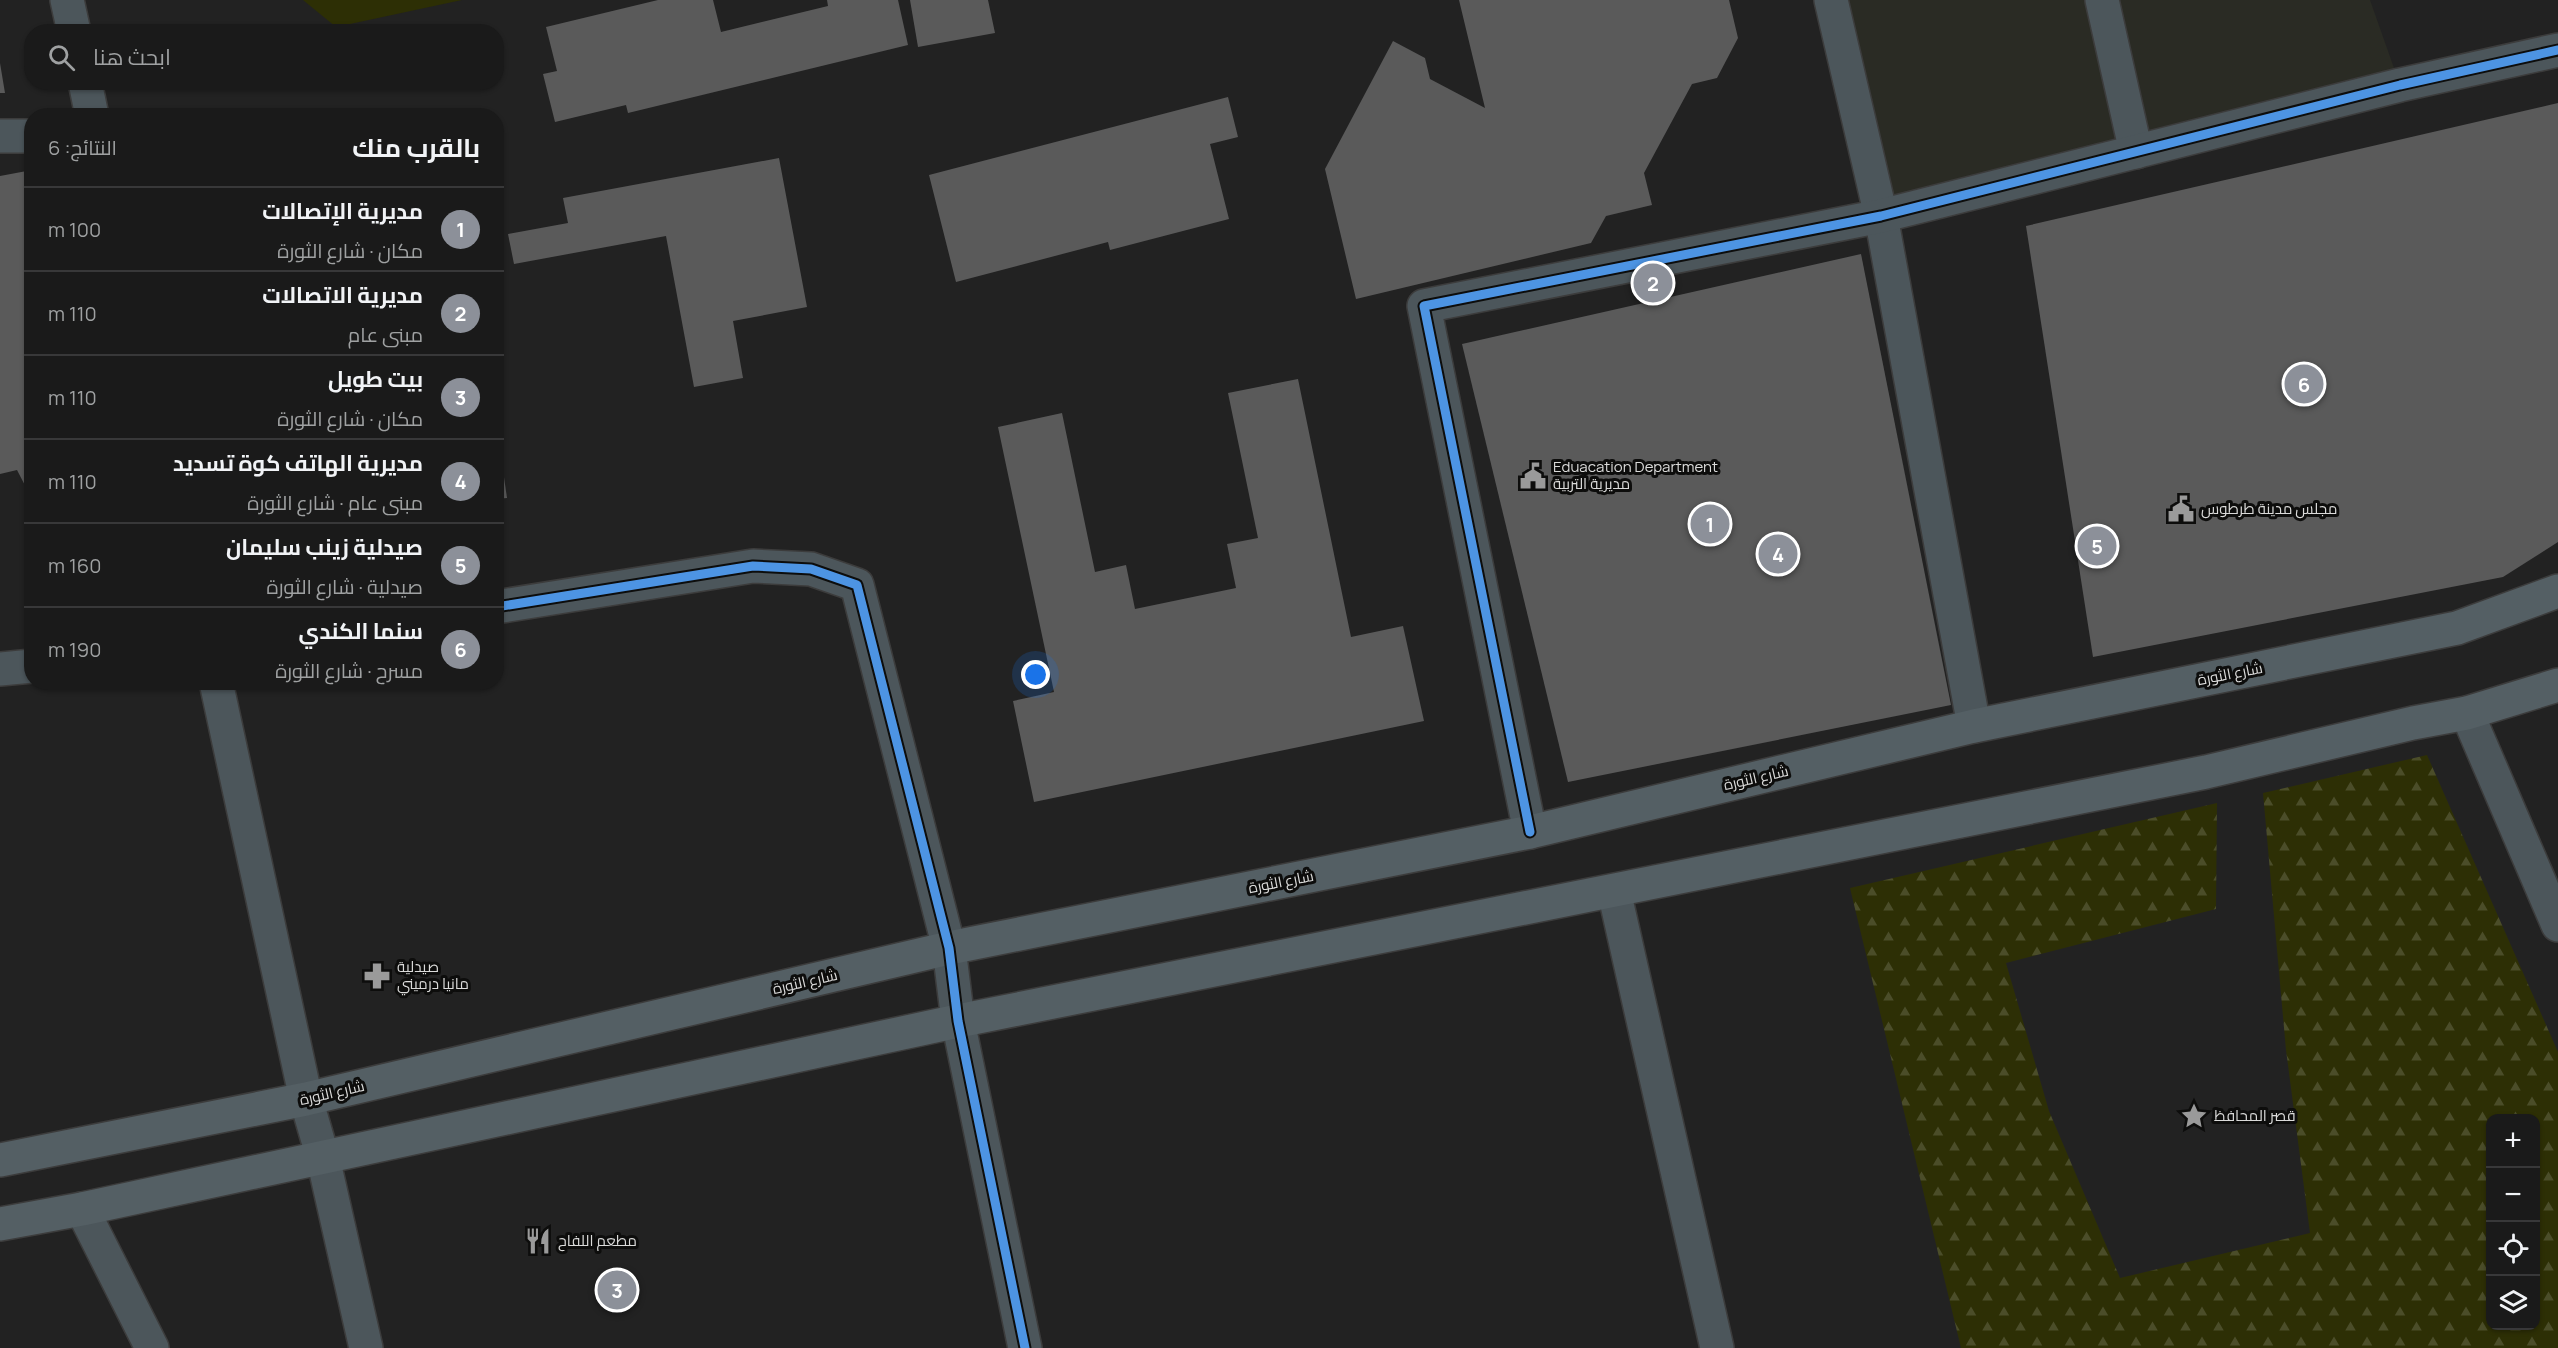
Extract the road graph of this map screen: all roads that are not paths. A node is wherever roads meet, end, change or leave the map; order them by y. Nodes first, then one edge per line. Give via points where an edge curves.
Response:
1 (67, 0) edge
2 (1831, 0) edge
3 (2102, 0) edge
4 (72, 24) edge
5 (2558, 50) edge
6 (87, 90) edge
7 (90, 108) edge
8 (0, 136) edge
9 (24, 136) edge
10 (2136, 152) junction
11 (1881, 216) junction
12 (2558, 591) edge
13 (504, 606) edge
14 (24, 667) edge
15 (0, 669) edge
16 (2558, 685) edge
17 (218, 690) edge
18 (2467, 713) junction
19 (1974, 726) junction
20 (1530, 832) junction
21 (1614, 891) junction
22 (2558, 925) edge
23 (949, 948) junction
24 (958, 1022) junction
25 (306, 1099) junction
26 (323, 1158) junction
27 (0, 1160) edge
28 (82, 1209) junction
29 (0, 1224) edge
30 (152, 1348) edge
31 (366, 1348) edge
32 (1025, 1348) edge
33 (1717, 1348) edge

1 - 4 street
2 - 11 street
3 - 10 street
5 - 10 street via 2400,85
6 - 7 street
8 - 9 street
10 - 11 street
11 - 19 street
11 - 20 street via 1424,306
12 - 19 main road, شارع الثورة via 2457,628
13 - 23 street via 753,566 810,569 856,585
14 - 15 street
16 - 18 main road
17 - 25 street
18 - 21 main road via 2206,772
18 - 22 street
19 - 20 main road, شارع الثورة
20 - 23 main road, شارع الثورة
21 - 24 main road
21 - 33 street
23 - 24 street
23 - 25 main road, شارع الثورة
24 - 26 main road
24 - 32 street
25 - 26 street
25 - 27 main road, شارع الثورة
26 - 28 main road
26 - 31 street
28 - 29 main road
28 - 30 street

